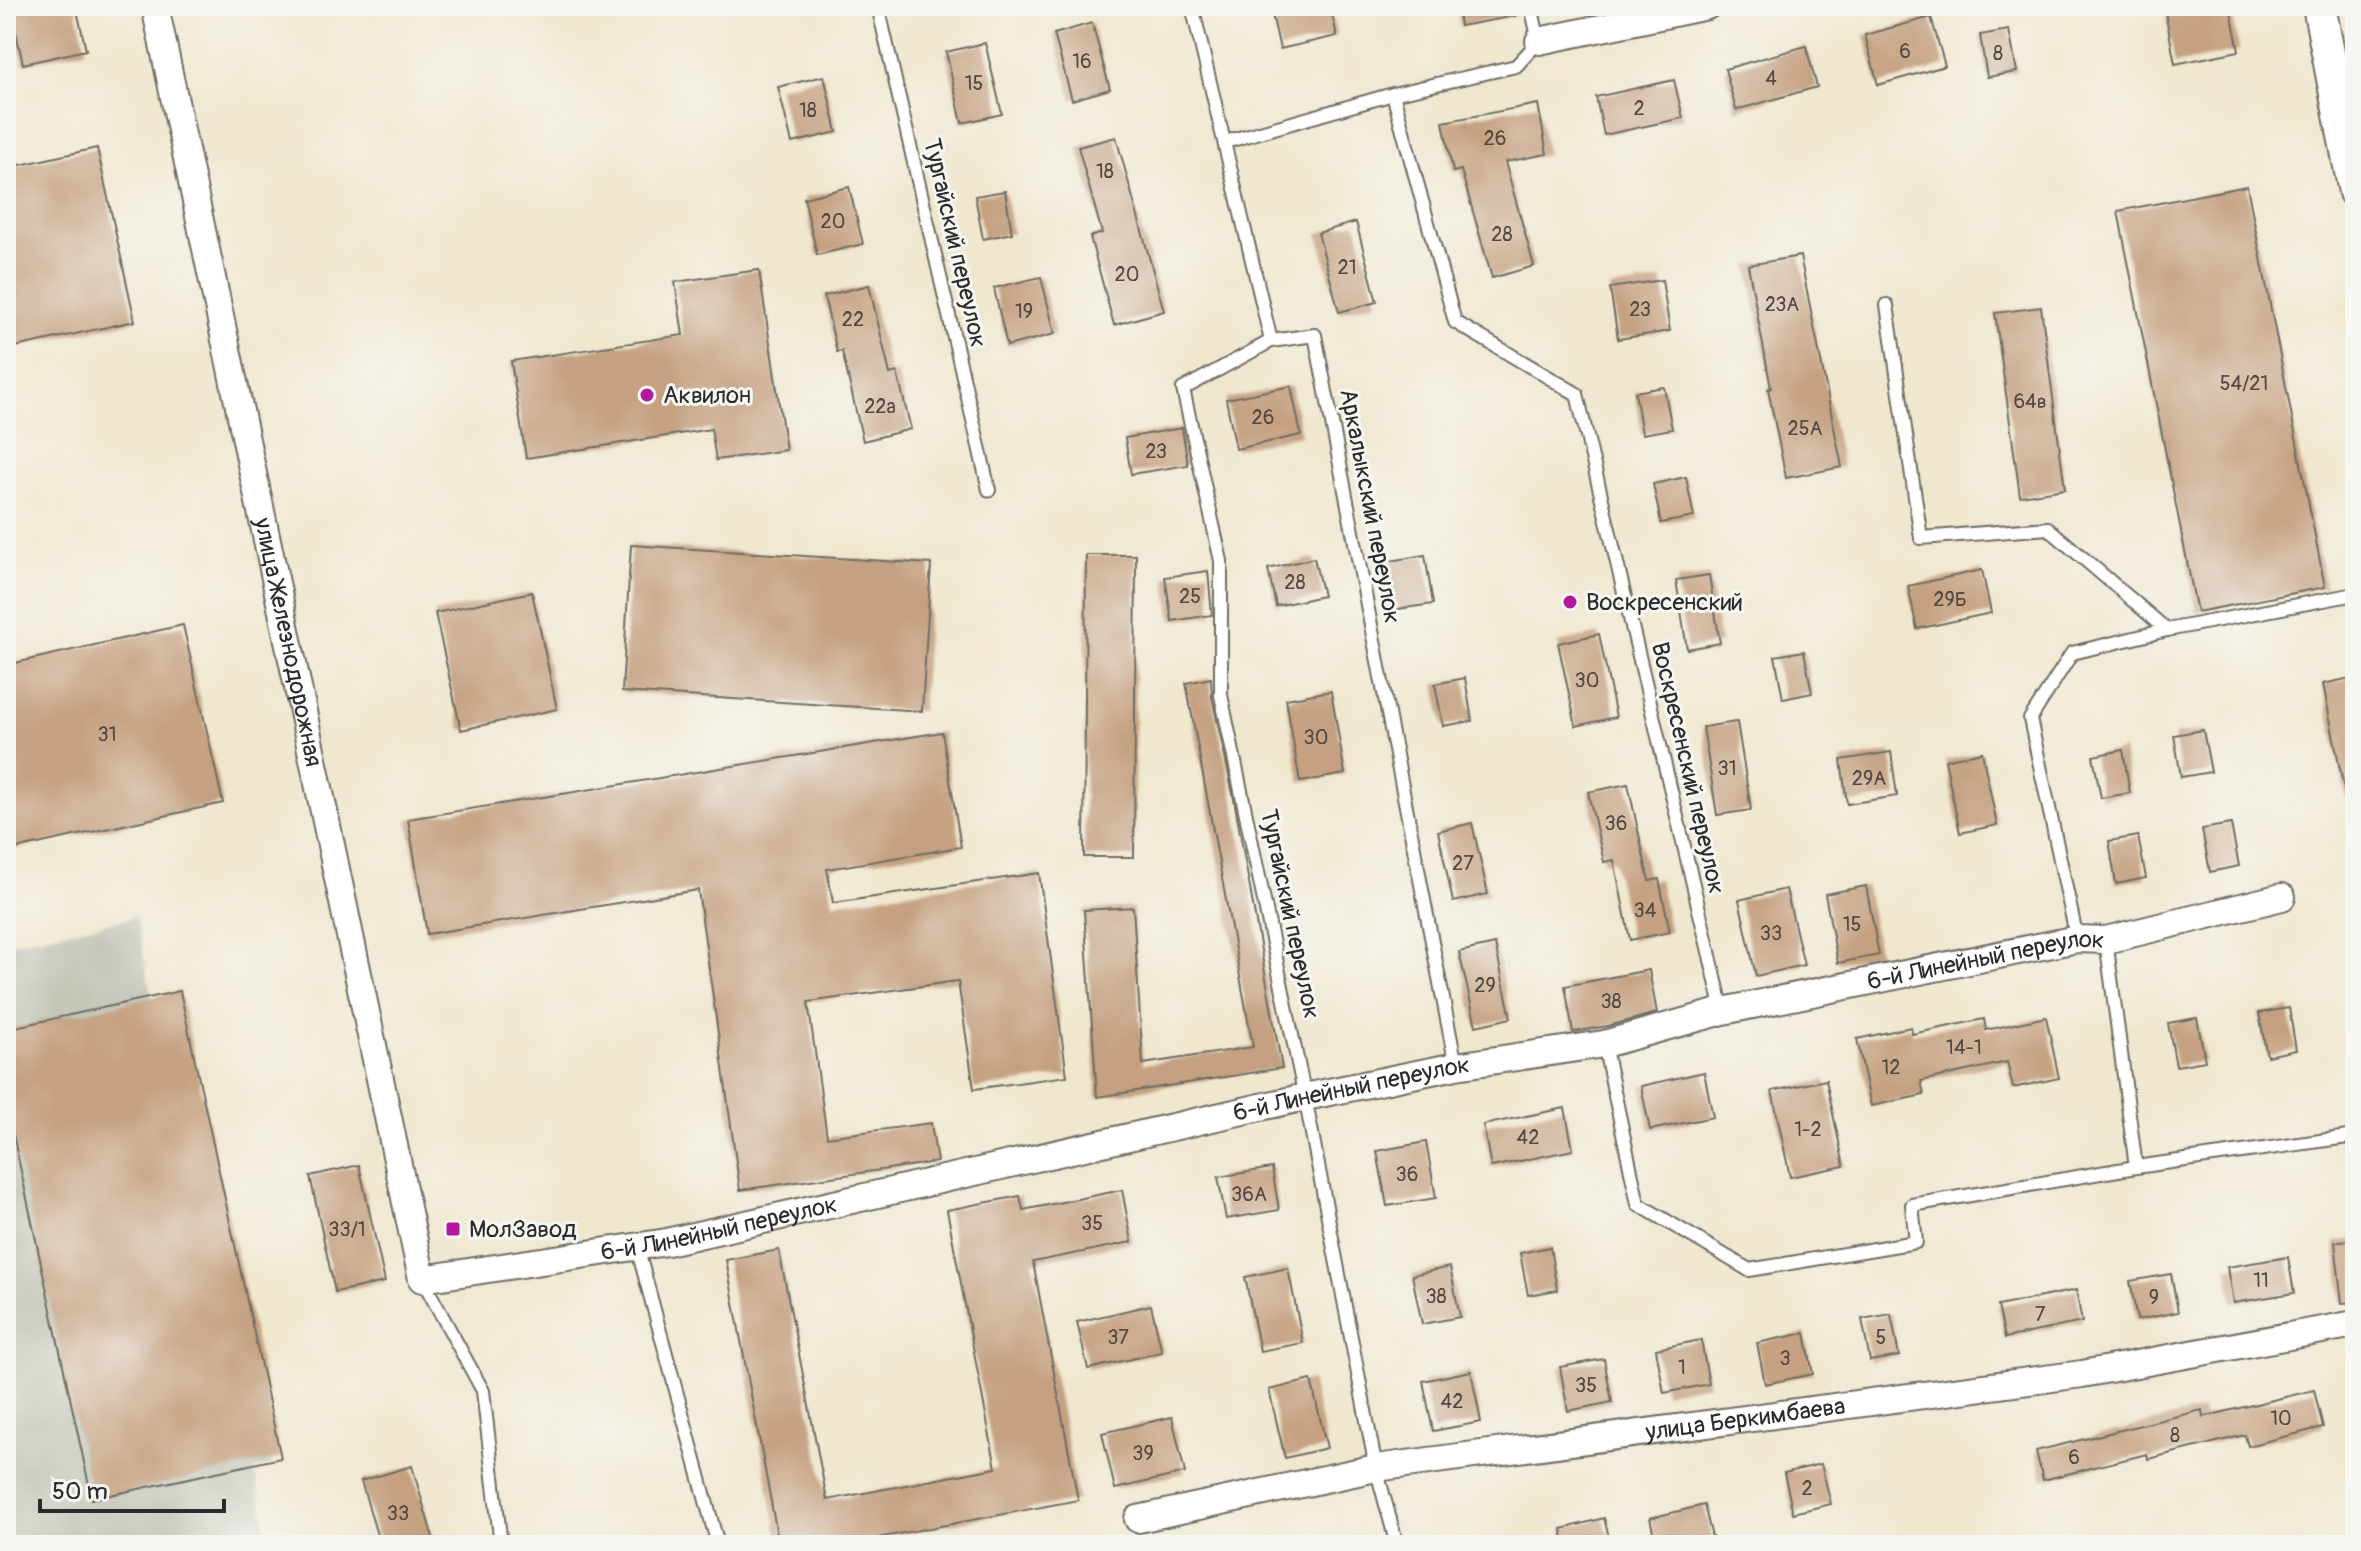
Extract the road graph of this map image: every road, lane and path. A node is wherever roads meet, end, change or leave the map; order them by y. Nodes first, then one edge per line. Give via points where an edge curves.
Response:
1 (155, 6) edge
2 (878, 6) edge
3 (1192, 6) edge
4 (1531, 6) edge
5 (1707, 6) edge
6 (2319, 6) edge
7 (1539, 41) junction
8 (1393, 94) junction
9 (2348, 123) edge
10 (1225, 142) junction
11 (2355, 192) edge
12 (1887, 305) dead end
13 (1271, 341) junction
14 (989, 490) dead end
15 (2355, 594) edge
16 (2167, 630) junction
17 (2282, 897) dead end
18 (2077, 939) junction
19 (2106, 940) junction
20 (1723, 1011) junction
21 (1604, 1044) junction
22 (1456, 1066) junction
23 (1305, 1097) junction
24 (2355, 1136) edge
25 (2136, 1167) junction
26 (637, 1247) junction
27 (422, 1279) junction
28 (2355, 1324) edge
29 (1376, 1468) junction
30 (1138, 1519) dead end
31 (501, 1545) edge
32 (718, 1545) edge
33 (1397, 1545) edge

1 - 27 street, улица Железнодорожная
2 - 14 lane, Тургайский переулок
3 - 10 lane
4 - 7 lane
5 - 7 street
6 - 9 street
7 - 8 lane via 1516,66
8 - 10 lane
8 - 20 lane, Воскресенский переулок via 1455,322 1577,394
9 - 11 street
10 - 13 lane
12 - 16 lane via 1921,538 2048,528
13 - 22 lane, Аркалыкский переулок via 1315,335
13 - 23 lane, Тургайский переулок via 1183,389 1221,561 1221,695
15 - 16 lane
16 - 18 lane via 2072,653 2030,719
17 - 19 street, 6-й Линейный переулок
18 - 19 street, 6-й Линейный переулок
18 - 20 street, 6-й Линейный переулок
19 - 25 lane
20 - 21 street, 6-й Линейный переулок
21 - 22 street, 6-й Линейный переулок
21 - 25 lane via 1638,1204 1749,1270 1916,1242 1912,1205
22 - 23 street, 6-й Линейный переулок
23 - 26 street, 6-й Линейный переулок
23 - 29 lane, Тургайский переулок
24 - 25 lane
26 - 27 street, 6-й Линейный переулок
26 - 32 lane
27 - 31 lane via 483,1391
28 - 29 street, улица Беркимбаева via 2082,1374
29 - 30 street, улица Беркимбаева
29 - 33 lane, Тургайский переулок

